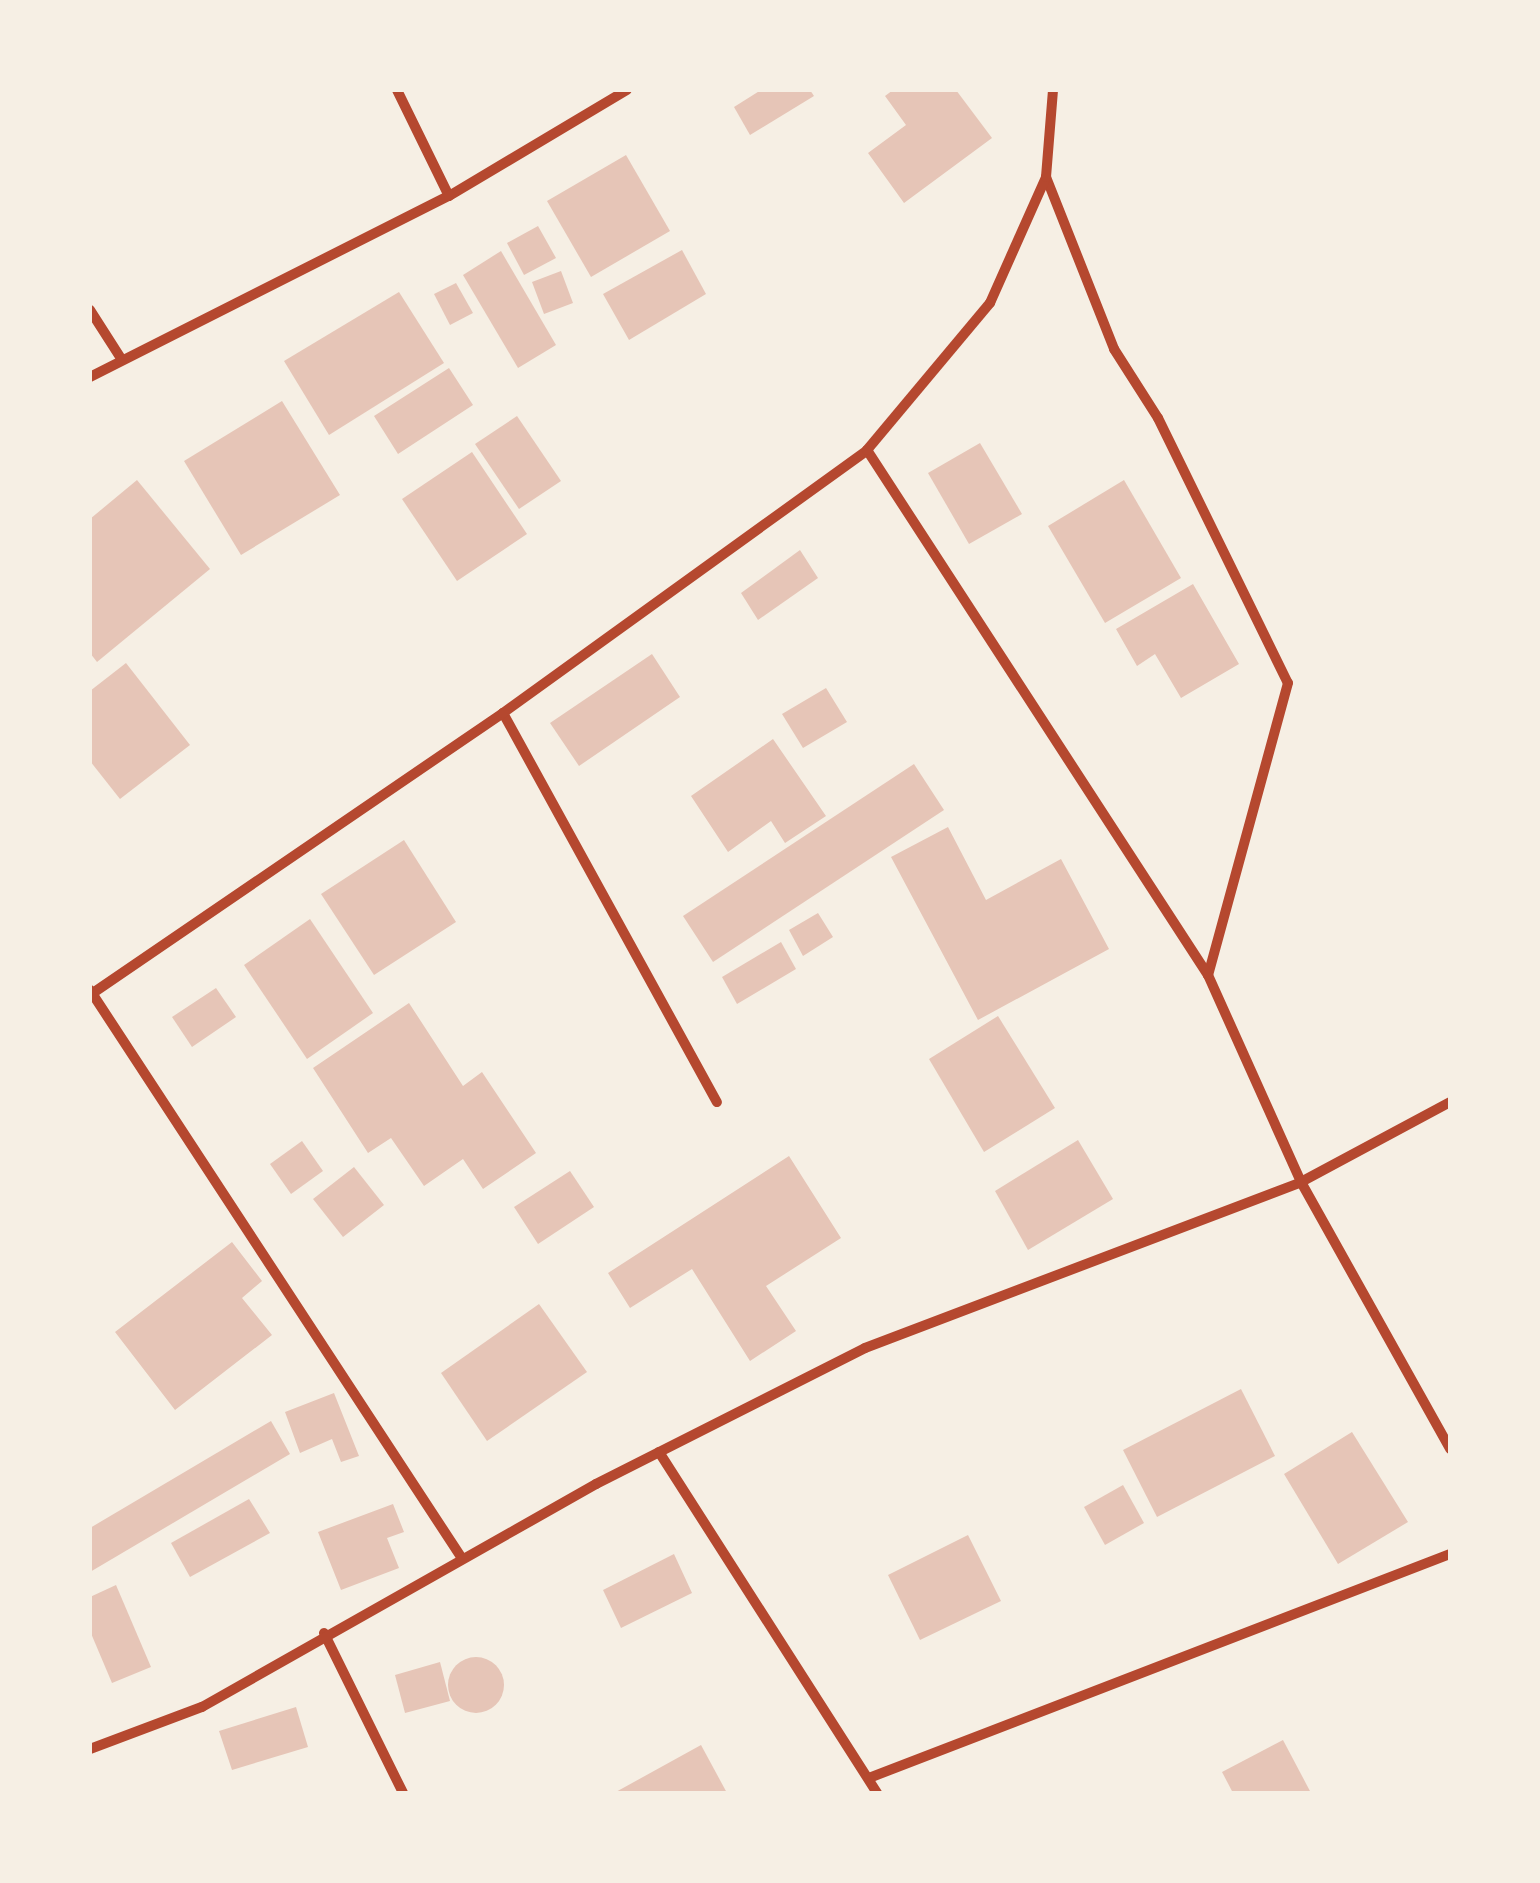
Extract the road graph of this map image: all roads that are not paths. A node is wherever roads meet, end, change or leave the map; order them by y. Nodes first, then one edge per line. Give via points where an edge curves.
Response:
1 (397, 90) edge
2 (626, 90) edge
3 (1053, 90) edge
4 (1046, 177) junction
5 (449, 196) junction
6 (90, 310) edge
7 (120, 356) junction
8 (90, 376) edge
9 (868, 450) junction
10 (503, 713) junction
11 (1208, 975) junction
12 (91, 993) edge
13 (717, 1102) dead end
14 (1450, 1102) edge
15 (1301, 1182) junction
16 (1450, 1449) edge
17 (660, 1452) junction
18 (1450, 1554) edge
19 (461, 1558) junction
20 (324, 1633) junction
21 (90, 1749) edge
22 (869, 1778) junction
23 (403, 1793) edge
24 (877, 1793) edge

1 - 5 street
2 - 5 street
3 - 4 street
4 - 9 street via 990,304
4 - 11 street via 1114,349 1158,418 1288,683
5 - 7 street
6 - 7 street
7 - 8 street
9 - 10 street
9 - 11 street
10 - 12 street
10 - 13 street
11 - 15 street
12 - 19 street
14 - 15 street
15 - 16 street
15 - 17 street via 865,1348
17 - 19 street
17 - 22 street
18 - 22 street
19 - 20 street
20 - 21 street via 202,1707
20 - 23 street
22 - 24 street

